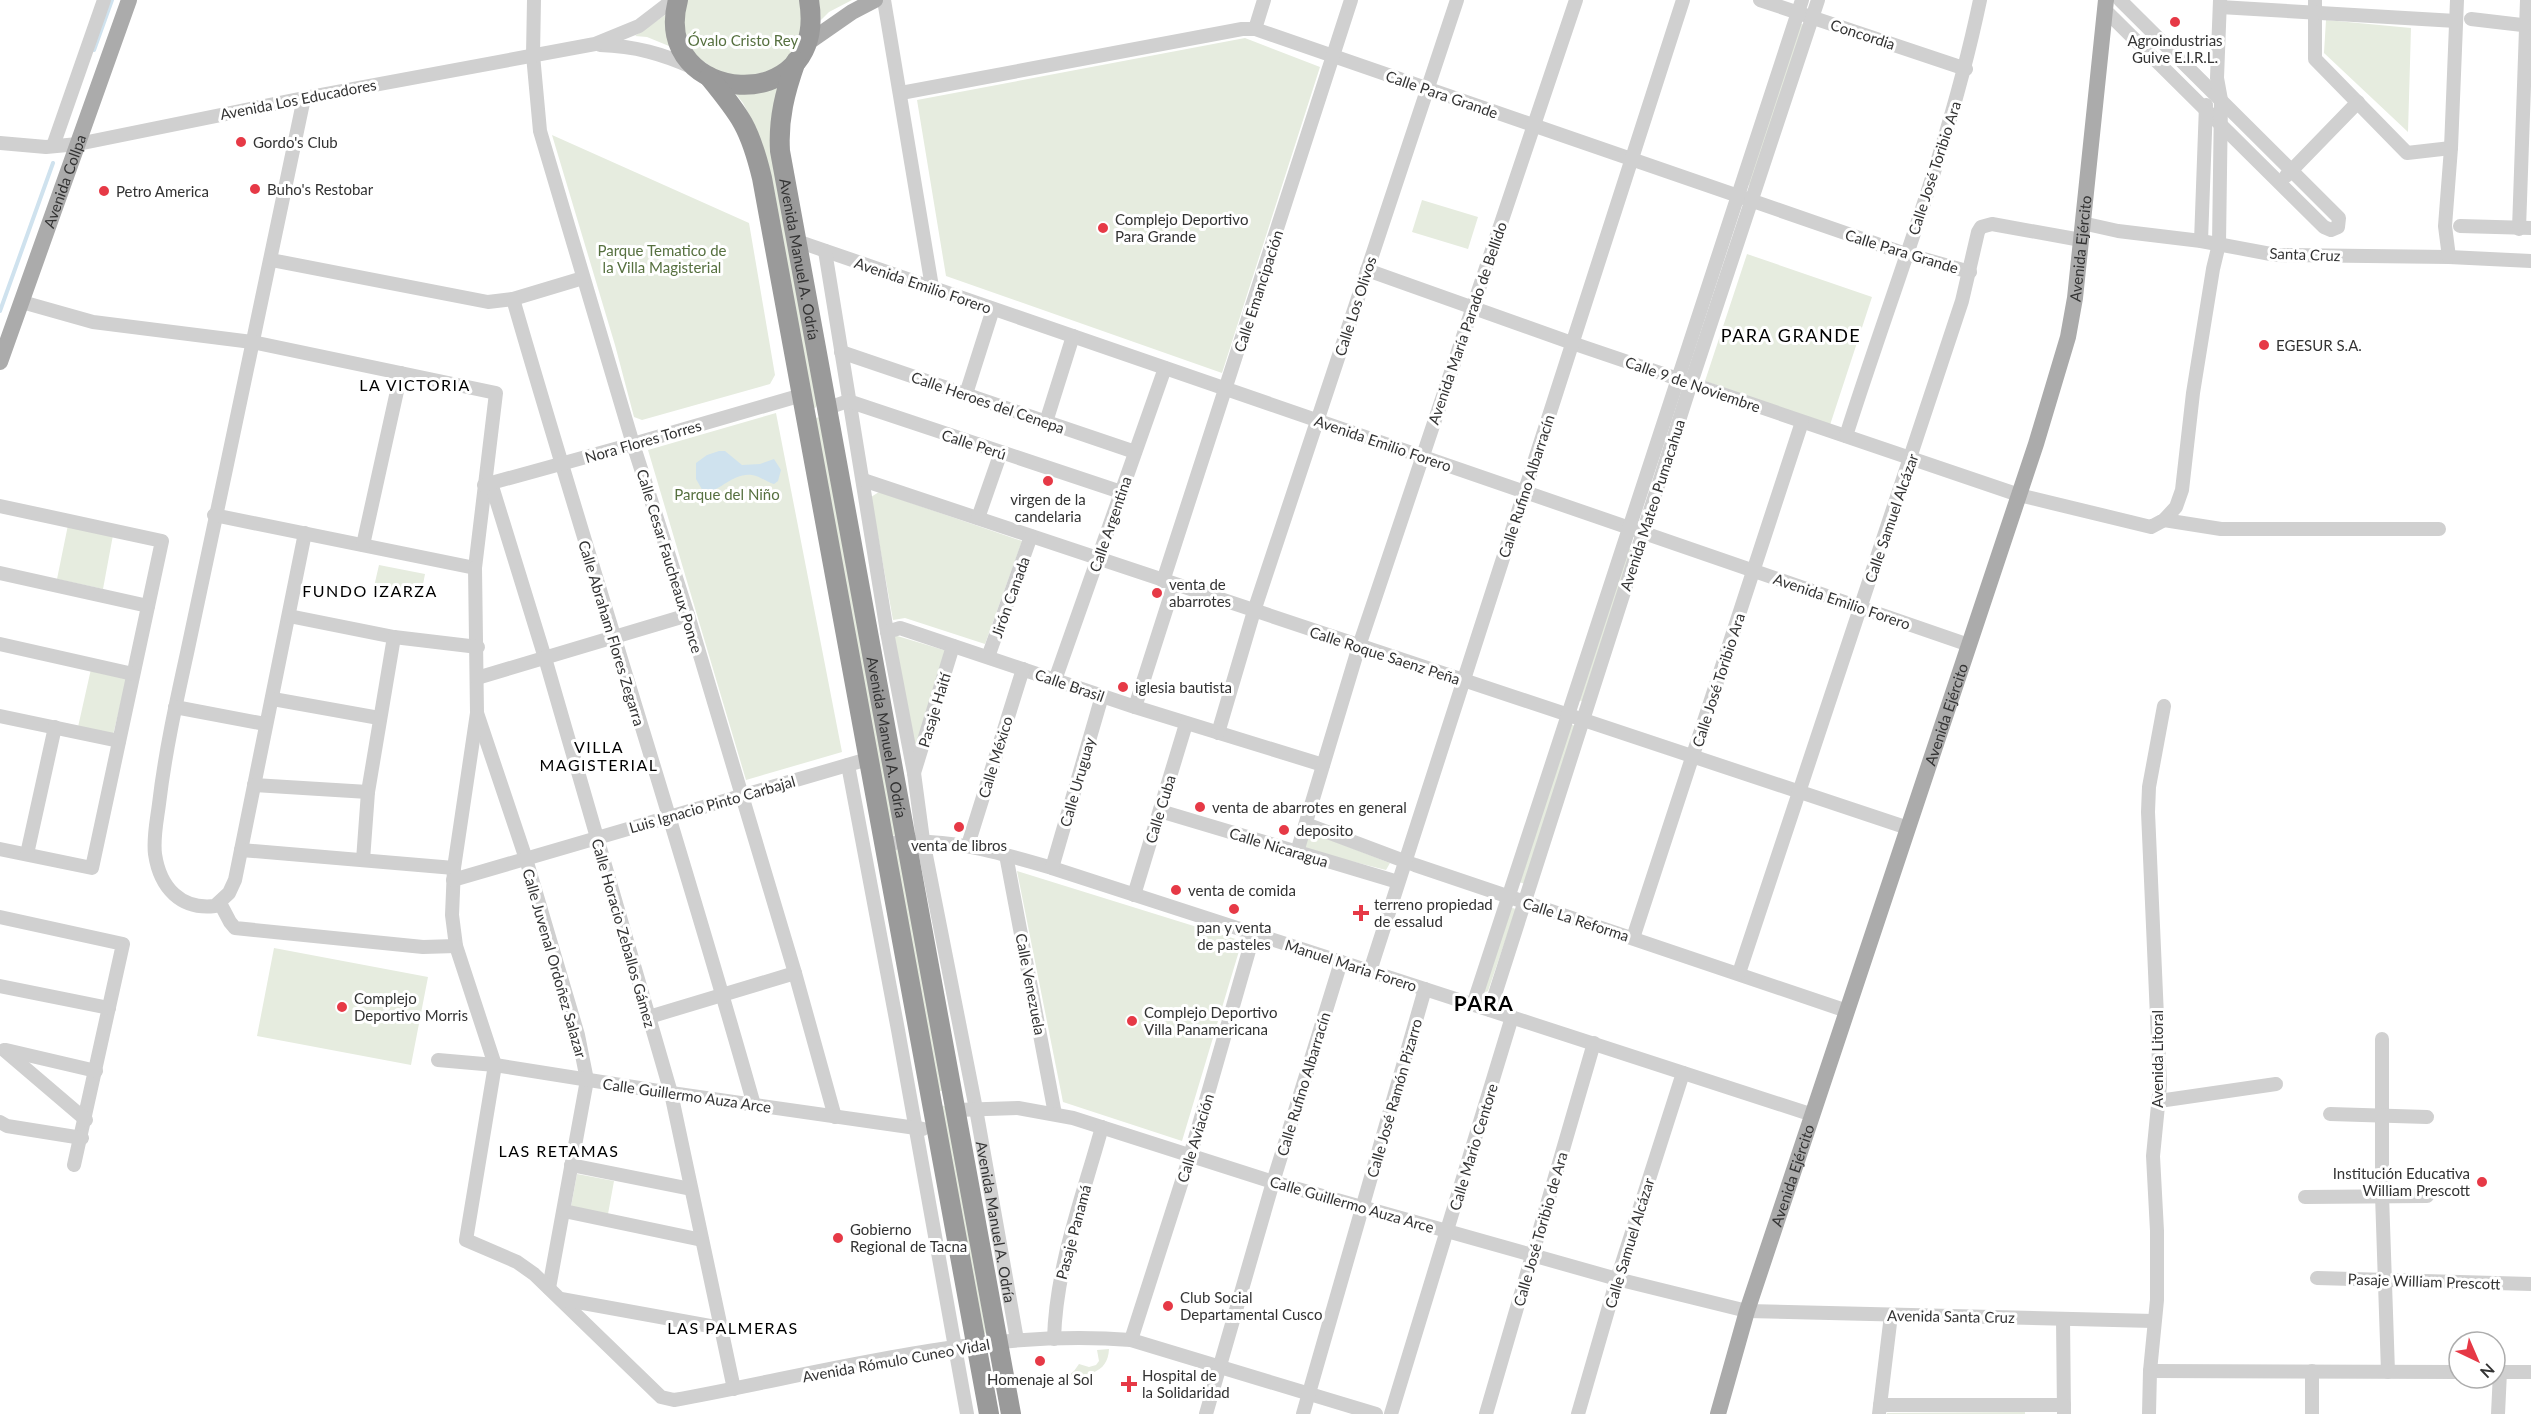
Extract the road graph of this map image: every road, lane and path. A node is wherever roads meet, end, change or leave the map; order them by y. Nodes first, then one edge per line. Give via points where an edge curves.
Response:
1 (104, 0) edge
2 (129, 0) edge
3 (534, 0) edge
4 (676, 0) edge
5 (809, 0) edge
6 (875, 0) edge
7 (884, 0) edge
8 (1264, 0) edge
9 (1351, 0) edge
10 (1457, 0) edge
11 (1576, 0) edge
12 (1683, 0) edge
13 (1760, 0) edge
14 (1818, 0) edge
15 (1980, 0) edge
16 (2120, 0) edge
17 (2457, 0) edge
18 (2527, 0) edge
19 (2220, 3) edge
20 (2105, 5) edge
21 (1800, 6) edge
22 (2315, 6) edge
23 (1813, 18) junction
24 (2471, 19) dead end
25 (2456, 21) junction
26 (2528, 26) edge
27 (1255, 29) junction
28 (595, 44) junction
29 (806, 44) junction
30 (533, 55) junction
31 (1334, 57) junction
32 (796, 61) junction
33 (1966, 69) junction
34 (704, 74) junction
35 (2212, 82) junction
36 (1428, 89) junction
37 (901, 93) junction
38 (2527, 94) edge
39 (304, 98) junction
40 (2221, 100) junction
41 (2358, 102) junction
42 (2205, 109) junction
43 (2219, 124) junction
44 (1533, 126) junction
45 (0, 143) edge
46 (78, 144) junction
47 (53, 146) junction
48 (2451, 148) junction
49 (1631, 160) junction
50 (2291, 171) junction
51 (2278, 183) junction
52 (1737, 196) junction
53 (1752, 202) junction
54 (2460, 226) dead end
55 (2525, 228) edge
56 (2082, 232) junction
57 (797, 241) junction
58 (2201, 241) junction
59 (2219, 244) junction
60 (825, 251) junction
61 (1906, 254) junction
62 (2449, 257) junction
63 (271, 260) junction
64 (2531, 261) edge
65 (1367, 270) junction
66 (1970, 272) junction
67 (583, 278) junction
68 (932, 287) junction
69 (513, 299) junction
70 (22, 302) junction
71 (1472, 308) junction
72 (993, 309) junction
73 (1073, 336) junction
74 (252, 342) junction
75 (1572, 344) junction
76 (841, 352) junction
77 (0, 362) edge
78 (1165, 368) junction
79 (401, 373) junction
80 (1677, 379) junction
81 (1691, 384) junction
82 (1227, 389) junction
83 (966, 394) junction
84 (849, 402) junction
85 (803, 404) junction
86 (828, 408) junction
87 (1317, 420) junction
88 (1046, 422) junction
89 (1802, 422) junction
90 (1846, 436) junction
91 (633, 444) junction
92 (1001, 452) junction
93 (1135, 452) junction
94 (1422, 457) junction
95 (1912, 457) junction
96 (560, 464) junction
97 (863, 480) junction
98 (487, 484) junction
99 (1121, 492) junction
100 (1524, 492) junction
101 (2019, 495) junction
102 (0, 506) edge
103 (214, 515) junction
104 (978, 518) junction
105 (2164, 520) junction
106 (1629, 528) junction
107 (2439, 529) dead end
108 (1643, 532) junction
109 (305, 533) junction
110 (1031, 536) junction
111 (363, 545) junction
112 (1098, 559) junction
113 (475, 568) junction
114 (1754, 571) junction
115 (0, 573) edge
116 (1168, 583) junction
117 (148, 606) junction
118 (1860, 608) junction
119 (1254, 611) junction
120 (688, 615) junction
121 (289, 616) junction
122 (887, 632) junction
123 (394, 637) junction
124 (614, 638) junction
125 (0, 644) edge
126 (1969, 645) junction
127 (953, 646) junction
128 (1359, 646) junction
129 (478, 647) junction
130 (988, 657) junction
131 (545, 658) junction
132 (1023, 669) junction
133 (133, 674) junction
134 (477, 678) junction
135 (1055, 680) junction
136 (1463, 681) junction
137 (1102, 696) junction
138 (273, 699) junction
139 (2164, 706) dead end
140 (175, 707) junction
141 (1135, 707) junction
142 (477, 713) junction
143 (1569, 715) junction
144 (0, 716) edge
145 (379, 718) junction
146 (1583, 720) junction
147 (265, 724) junction
148 (1186, 724) junction
149 (54, 727) junction
150 (1218, 733) junction
151 (119, 741) junction
152 (1693, 756) junction
153 (868, 759) junction
154 (848, 765) junction
155 (1323, 765) junction
156 (914, 773) junction
157 (254, 785) junction
158 (368, 792) junction
159 (1800, 792) junction
160 (742, 796) junction
161 (1160, 811) junction
162 (669, 817) junction
163 (1306, 824) junction
164 (1908, 828) junction
165 (597, 838) junction
166 (915, 840) junction
167 (884, 844) junction
168 (968, 845) junction
169 (0, 849) edge
170 (241, 849) junction
171 (1297, 852) junction
172 (27, 854) junction
173 (1006, 855) junction
174 (526, 859) junction
175 (363, 860) junction
176 (1405, 862) junction
177 (1052, 868) junction
178 (453, 874) junction
179 (1398, 882) junction
180 (1134, 895) junction
181 (1510, 897) junction
182 (1524, 902) junction
183 (220, 903) junction
184 (0, 917) edge
185 (1254, 933) junction
186 (1634, 938) junction
187 (456, 946) junction
188 (1341, 962) junction
189 (1370, 971) junction
190 (795, 973) junction
191 (1739, 973) junction
192 (0, 986) edge
193 (1425, 989) junction
194 (723, 996) junction
195 (1473, 1005) junction
196 (109, 1008) junction
197 (1490, 1010) junction
198 (1847, 1011) junction
199 (649, 1017) junction
200 (1512, 1017) junction
201 (2382, 1039) dead end
202 (1594, 1043) junction
203 (438, 1060) dead end
204 (495, 1065) junction
205 (96, 1071) junction
206 (1683, 1073) junction
207 (587, 1080) junction
208 (2276, 1084) dead end
209 (671, 1093) junction
210 (931, 1099) junction
211 (2159, 1101) junction
212 (955, 1103) junction
213 (754, 1105) junction
214 (976, 1109) junction
215 (1055, 1114) junction
216 (2330, 1114) dead end
217 (1813, 1115) junction
218 (2382, 1116) junction
219 (835, 1117) junction
220 (2427, 1117) dead end
221 (86, 1120) junction
222 (0, 1122) edge
223 (1102, 1127) junction
224 (926, 1129) junction
225 (82, 1138) junction
226 (1190, 1156) junction
227 (74, 1165) dead end
228 (571, 1165) junction
229 (1273, 1182) junction
230 (691, 1189) junction
231 (2382, 1195) junction
232 (2427, 1196) dead end
233 (2306, 1197) dead end
234 (1362, 1206) junction
235 (564, 1211) junction
236 (1448, 1231) junction
237 (702, 1240) junction
238 (1532, 1255) junction
239 (2317, 1278) dead end
240 (1617, 1279) junction
241 (2385, 1280) junction
242 (2531, 1284) edge
243 (549, 1288) junction
244 (561, 1299) junction
245 (1747, 1311) junction
246 (1891, 1315) junction
247 (2063, 1319) junction
248 (2154, 1321) junction
249 (721, 1328) junction
250 (1054, 1339) junction
251 (1131, 1340) junction
252 (1008, 1341) junction
253 (966, 1345) junction
254 (1219, 1367) junction
255 (2150, 1371) junction
256 (2312, 1371) junction
257 (2388, 1372) junction
258 (2447, 1372) edge
259 (2507, 1372) edge
260 (2531, 1372) edge
261 (734, 1389) junction
262 (2497, 1390) edge
263 (1309, 1393) junction
264 (1880, 1409) edge
265 (2064, 1410) edge
266 (967, 1414) edge
267 (989, 1414) edge
268 (1011, 1414) edge
269 (1206, 1414) edge
270 (1303, 1414) edge
271 (1376, 1414) edge
272 (1391, 1414) edge
273 (1486, 1414) edge
274 (1578, 1414) edge
275 (1718, 1414) edge
276 (2149, 1414) edge
277 (2312, 1414) edge
278 (2498, 1414) edge

1 - 47 street
2 - 46 main road, Avenida Collpa
3 - 30 street, Calle Cesar Faucheaux Ponce
4 - 28 street, Avenida Los Educadores via 639,26
4 - 34 highway via 679,41 691,62
5 - 29 highway
6 - 29 main road
7 - 37 street
8 - 27 street
9 - 31 street, Calle Emancipación
10 - 36 street, Calle Los Olivos
11 - 44 street, Avenida María Parado de Bellido
12 - 49 street, Calle Rufino Albarracín
13 - 21 street, Concordia
14 - 23 street, Avenida Mateo Pumacahua
15 - 33 street, Calle José Toribio Ara
16 - 35 street
17 - 25 street
18 - 26 street
19 - 22 street
19 - 35 street
20 - 42 street
20 - 56 main road, Avenida Ejército
21 - 23 street, Concordia
21 - 52 street, Avenida Mateo Pumacahua
22 - 25 street
22 - 41 street via 2315,59
23 - 33 street, Concordia
23 - 53 street, Avenida Mateo Pumacahua
24 - 26 street
25 - 48 street
26 - 38 street
27 - 31 street, Calle Para Grande
27 - 37 street, Calle Para Grande
28 - 30 street, Avenida Los Educadores
28 - 34 street, Avenida Los Educadores via 648,50
29 - 32 highway
30 - 39 street, Avenida Los Educadores
30 - 67 street, Calle Cesar Faucheaux Ponce via 540,130
31 - 36 street, Calle Para Grande
31 - 82 street, Calle Emancipación
32 - 34 highway via 778,77 755,85 732,86
32 - 57 highway, Avenida Manuel A. Odría via 778,128
33 - 61 street, Calle José Toribio Ara
34 - 85 highway, Avenida Manuel A. Odría via 740,115 756,153
35 - 40 street
35 - 42 street
36 - 44 street, Calle Para Grande
36 - 65 street, Calle Los Olivos
37 - 68 street
38 - 55 street
39 - 46 street, Avenida Los Educadores
39 - 63 street
40 - 43 street
40 - 50 street
41 - 48 street via 2407,153
41 - 50 street
42 - 43 street
42 - 58 street
43 - 51 street
43 - 59 street
44 - 49 street, Calle Para Grande
44 - 71 street, Avenida María Parado de Bellido
45 - 47 street, Avenida Los Educadores
46 - 47 street, Avenida Los Educadores
46 - 70 main road, Avenida Collpa
48 - 62 street via 2445,226
49 - 52 street, Calle Para Grande
49 - 75 street, Calle Rufino Albarracín
50 - 51 street
50 - 51 street via 2340,218 2338,227 2324,227
52 - 53 street, Calle Para Grande
52 - 80 street, Avenida Mateo Pumacahua
53 - 61 street, Calle Para Grande
53 - 81 street, Avenida Mateo Pumacahua
54 - 55 street
56 - 58 street, Santa Cruz via 2118,231
56 - 66 street, Calle Samuel Alcázar via 1986,224 1978,232
56 - 101 main road, Avenida Ejército via 2068,337
57 - 60 street, Avenida Emilio Forero
57 - 86 highway, Avenida Manuel A. Odría
58 - 59 street, Santa Cruz
59 - 62 street, Santa Cruz via 2276,255
59 - 105 street via 2193,393 2182,490 2176,507
60 - 68 street, Avenida Emilio Forero
60 - 76 street, Avenida Manuel A. Odría
61 - 66 street, Calle Para Grande
61 - 90 street, Calle José Toribio Ara
62 - 64 street, Santa Cruz
63 - 69 street via 488,302
63 - 74 street
65 - 71 street, Calle 9 de Noviembre
65 - 87 street, Calle Los Olivos
66 - 95 street, Calle Samuel Alcázar
67 - 69 street
67 - 91 street, Calle Cesar Faucheaux Ponce
68 - 72 street, Avenida Emilio Forero
69 - 96 street, Calle Abraham Flores Zegarra
70 - 74 street via 93,321
70 - 77 main road, Avenida Collpa
71 - 75 street, Calle 9 de Noviembre
71 - 94 street, Avenida María Parado de Bellido
72 - 73 street, Avenida Emilio Forero
72 - 83 street
73 - 78 street, Avenida Emilio Forero
73 - 88 street
74 - 79 street
74 - 103 street
75 - 80 street, Calle 9 de Noviembre
75 - 100 street, Calle Rufino Albarracín
76 - 83 street, Calle Heroes del Cenepa
76 - 84 street, Avenida Manuel A. Odría
78 - 82 street, Avenida Emilio Forero
78 - 93 street, Calle Argentina
79 - 98 street, Calle Juvenal Ordoñez Salazar via 496,393
79 - 111 street
80 - 81 street, Calle 9 de Noviembre
80 - 106 street, Avenida Mateo Pumacahua
81 - 89 street, Calle 9 de Noviembre
81 - 108 street, Avenida Mateo Pumacahua
82 - 87 street, Avenida Emilio Forero
82 - 116 street, Calle Emancipación
83 - 88 street, Calle Heroes del Cenepa
84 - 86 street
84 - 92 street, Calle Perú
84 - 97 street, Avenida Manuel A. Odría
85 - 86 highway
85 - 91 street, Nora Flores Torres
85 - 153 highway, Avenida Manuel A. Odría
86 - 166 highway, Avenida Manuel A. Odría
87 - 94 street, Avenida Emilio Forero
87 - 119 street, Calle Los Olivos
88 - 93 street, Calle Heroes del Cenepa
89 - 90 street, Calle 9 de Noviembre
89 - 114 street, Calle José Toribio Ara
90 - 95 street, Calle 9 de Noviembre
91 - 96 street, Nora Flores Torres
91 - 120 street, Calle Cesar Faucheaux Ponce
92 - 99 street, Calle Perú
92 - 104 street
93 - 99 street, Calle Argentina
94 - 100 street, Avenida Emilio Forero
94 - 128 street, Avenida María Parado de Bellido
95 - 101 street, Calle 9 de Noviembre
95 - 118 street, Calle Samuel Alcázar
96 - 98 street, Nora Flores Torres
96 - 124 street, Calle Abraham Flores Zegarra
97 - 104 street, Calle Roque Saenz Peña
97 - 122 street, Avenida Manuel A. Odría
98 - 113 street, Calle Juvenal Ordoñez Salazar
98 - 131 street, Calle Horacio Zeballos Gámez
99 - 112 street, Calle Argentina
100 - 106 street, Avenida Emilio Forero
100 - 136 street, Calle Rufino Albarracín
101 - 105 street, Calle 9 de Noviembre via 2151,527
101 - 126 main road, Avenida Ejército
102 - 117 street via 162,541
103 - 109 street
103 - 140 street
104 - 110 street, Calle Roque Saenz Peña
105 - 107 street, Calle 9 de Noviembre via 2222,529
106 - 108 street, Avenida Emilio Forero
106 - 143 street, Avenida Mateo Pumacahua
108 - 114 street, Avenida Emilio Forero
108 - 146 street, Avenida Mateo Pumacahua
109 - 111 street
109 - 121 street
110 - 112 street, Calle Roque Saenz Peña
110 - 130 street, Jirón Canada
111 - 113 street
112 - 116 street, Calle Roque Saenz Peña
112 - 135 street, Calle Argentina
113 - 129 street, Calle Juvenal Ordoñez Salazar
114 - 118 street, Avenida Emilio Forero
114 - 152 street, Calle José Toribio Ara
115 - 117 street
116 - 119 street, Calle Roque Saenz Peña
116 - 141 street, Calle Emancipación
117 - 133 street
118 - 126 street, Avenida Emilio Forero
118 - 159 street, Calle Samuel Alcázar
119 - 128 street, Calle Roque Saenz Peña
119 - 150 street, Calle Los Olivos
120 - 124 street
120 - 160 street, Calle Cesar Faucheaux Ponce
121 - 123 street
121 - 138 street
122 - 127 street, Calle Brasil via 900,628
122 - 156 street, Avenida Manuel A. Odría
123 - 129 street
123 - 145 street
124 - 131 street
124 - 162 street, Calle Abraham Flores Zegarra
125 - 133 street
126 - 164 main road, Avenida Ejército
127 - 130 street, Calle Brasil
127 - 156 street, Pasaje Haití
128 - 136 street, Calle Roque Saenz Peña
128 - 155 street, Avenida María Parado de Bellido
129 - 134 street, Calle Juvenal Ordoñez Salazar
130 - 132 street, Calle Brasil
131 - 134 street
131 - 165 street, Calle Horacio Zeballos Gámez
132 - 135 street, Calle Brasil
132 - 168 street, Calle México
133 - 151 street
134 - 142 street, Calle Juvenal Ordoñez Salazar
135 - 137 street, Calle Brasil
136 - 143 street, Calle Roque Saenz Peña
136 - 176 street, Calle Rufino Albarracín
137 - 141 street, Calle Brasil
137 - 177 street, Calle Uruguay
138 - 145 street
138 - 147 street
139 - 211 street, Avenida Litoral via 2148,812
140 - 147 street
140 - 183 street via 155,833 158,864 167,885 183,902 202,908
141 - 148 street, Calle Brasil
142 - 174 street, Calle Juvenal Ordoñez Salazar
142 - 178 street
143 - 146 street, Calle Roque Saenz Peña
143 - 181 street, Avenida Mateo Pumacahua
144 - 149 street
145 - 158 street
146 - 152 street, Calle Roque Saenz Peña
146 - 182 street, Avenida Mateo Pumacahua
147 - 157 street
148 - 150 street, Calle Brasil
148 - 161 street, Calle Cuba
149 - 151 street
149 - 172 street
150 - 155 street, Calle Brasil
151 - 172 street via 92,868
152 - 159 street, Calle Roque Saenz Peña
152 - 186 street, Calle José Toribio Ara
153 - 154 street, Luis Ignacio Pinto Carbajal
153 - 167 highway, Avenida Manuel A. Odría
154 - 160 street, Luis Ignacio Pinto Carbajal
154 - 224 street, Avenida Manuel A. Odría
155 - 163 street, Avenida María Parado de Bellido
156 - 166 street, Avenida Manuel A. Odría
157 - 158 street
157 - 170 street
158 - 175 street
159 - 164 street, Calle Roque Saenz Peña
159 - 191 street, Calle Samuel Alcázar
160 - 162 street, Luis Ignacio Pinto Carbajal
160 - 190 street, Calle Cesar Faucheaux Ponce
161 - 171 street, Calle Nicaragua
161 - 180 street, Calle Cuba
162 - 165 street, Luis Ignacio Pinto Carbajal
162 - 194 street, Calle Abraham Flores Zegarra
163 - 171 street, Avenida María Parado de Bellido
163 - 176 street, Calle La Reforma
164 - 198 main road, Avenida Ejército
165 - 174 street, Luis Ignacio Pinto Carbajal
165 - 199 street, Calle Horacio Zeballos Gámez
166 - 167 street, Manuel Maria Forero
166 - 168 street, Manuel Maria Forero
166 - 212 highway, Avenida Manuel A. Odría
166 - 214 street, Avenida Manuel A. Odría
167 - 210 highway, Avenida Manuel A. Odría
168 - 173 street, Manuel Maria Forero
169 - 172 street
170 - 175 street
170 - 183 street via 235,880
171 - 179 street, Calle Nicaragua
173 - 177 street, Manuel Maria Forero
173 - 215 street, Calle Venezuela
174 - 178 street, Luis Ignacio Pinto Carbajal
174 - 207 street, Calle Juvenal Ordoñez Salazar via 578,1035
175 - 178 street
176 - 179 street, Calle Rufino Albarracín
176 - 181 street, Calle La Reforma
177 - 180 street, Manuel Maria Forero
178 - 187 street
179 - 189 street, Calle Rufino Albarracín
180 - 185 street, Manuel Maria Forero
181 - 182 street, Calle La Reforma
181 - 195 street, Avenida Mateo Pumacahua
182 - 186 street, Calle La Reforma
182 - 197 street, Avenida Mateo Pumacahua
183 - 187 street via 236,928 423,947
184 - 196 street via 123,944
185 - 188 street, Manuel Maria Forero
185 - 226 street, Calle Aviación
186 - 191 street, Calle La Reforma
187 - 204 street
188 - 189 street, Manuel Maria Forero
188 - 229 street, Calle Rufino Albarracín
189 - 193 street, Manuel Maria Forero
190 - 194 street
190 - 219 street, Calle Cesar Faucheaux Ponce
191 - 198 street, Calle La Reforma
192 - 196 street
193 - 195 street, Manuel Maria Forero
193 - 234 street, Calle José Ramón Pizarro
194 - 199 street
194 - 213 street, Calle Abraham Flores Zegarra
195 - 197 street, Manuel Maria Forero
196 - 205 street
197 - 200 street, Manuel Maria Forero
198 - 217 main road, Avenida Ejército
199 - 209 street, Calle Horacio Zeballos Gámez
200 - 202 street, Manuel Maria Forero
200 - 236 street, Calle Mario Centore
201 - 218 street
202 - 206 street, Manuel Maria Forero
202 - 238 street, Calle José Toribio de Ara
203 - 204 street, Calle Guillermo Auza Arce
204 - 207 street, Calle Guillermo Auza Arce
204 - 243 street, Avenida Rómulo Cuneo Vidal via 466,1240 517,1262
205 - 221 street
205 - 221 street via 4,1050
206 - 217 street, Manuel Maria Forero
206 - 240 street, Calle Samuel Alcázar
207 - 209 street, Calle Guillermo Auza Arce
207 - 228 street, Calle Juvenal Ordoñez Salazar
208 - 211 street
209 - 213 street, Calle Guillermo Auza Arce
209 - 230 street, Calle Horacio Zeballos Gámez
210 - 212 highway
210 - 224 highway, Avenida Manuel A. Odría
211 - 248 street, Avenida Litoral via 2153,1156 2158,1271
212 - 214 street, Calle Guillermo Auza Arce
212 - 252 highway, Avenida Manuel A. Odría
213 - 219 street, Calle Guillermo Auza Arce
214 - 215 street, Calle Guillermo Auza Arce via 1018,1108
214 - 252 street, Avenida Manuel A. Odría
215 - 223 street, Calle Guillermo Auza Arce
216 - 218 street
217 - 245 main road, Avenida Ejército
218 - 220 street
218 - 231 street
219 - 224 street, Calle Guillermo Auza Arce
221 - 225 street
222 - 225 street
223 - 226 street, Calle Guillermo Auza Arce
223 - 250 street, Pasaje Panamá via 1060,1277
224 - 253 highway, Avenida Manuel A. Odría
225 - 227 street
226 - 229 street, Calle Guillermo Auza Arce
226 - 251 street, Calle Aviación
228 - 230 street
228 - 235 street, Calle Juvenal Ordoñez Salazar
229 - 234 street, Calle Guillermo Auza Arce
229 - 254 street, Calle Rufino Albarracín
230 - 237 street, Calle Horacio Zeballos Gámez
231 - 232 street
231 - 233 street
231 - 241 street
234 - 236 street, Calle Guillermo Auza Arce
234 - 263 street, Calle José Ramón Pizarro
235 - 237 street
235 - 243 street, Calle Juvenal Ordoñez Salazar
236 - 238 street, Calle Guillermo Auza Arce
236 - 272 street, Calle Mario Centore
237 - 249 street, Calle Horacio Zeballos Gámez
238 - 240 street, Calle Guillermo Auza Arce
238 - 273 street, Calle José Toribio de Ara
239 - 241 street, Pasaje William Prescott
240 - 245 street, Calle Guillermo Auza Arce
240 - 274 street, Calle Samuel Alcázar
241 - 242 street, Pasaje William Prescott
241 - 257 street
243 - 244 street, Avenida Rómulo Cuneo Vidal
244 - 249 street
244 - 261 street, Avenida Rómulo Cuneo Vidal via 665,1399
245 - 246 street, Avenida Santa Cruz
245 - 275 main road, Avenida Ejército
246 - 247 street, Avenida Santa Cruz
246 - 264 street
247 - 248 street, Avenida Santa Cruz
247 - 265 street
248 - 255 street, Avenida Litoral
249 - 261 street, Calle Horacio Zeballos Gámez
250 - 251 street, Avenida Rómulo Cuneo Vidal
250 - 252 street, Avenida Rómulo Cuneo Vidal
251 - 254 street, Avenida Rómulo Cuneo Vidal
252 - 253 street, Avenida Rómulo Cuneo Vidal
252 - 268 highway, Avenida Manuel A. Odría
253 - 261 street, Avenida Rómulo Cuneo Vidal
253 - 266 street, Avenida Manuel A. Odría
253 - 267 highway, Avenida Manuel A. Odría
254 - 263 street, Avenida Rómulo Cuneo Vidal
254 - 269 street, Calle Rufino Albarracín
255 - 256 street
255 - 276 street, Avenida Litoral
256 - 257 street
256 - 277 street
257 - 258 street
259 - 260 street
262 - 278 street
263 - 270 street, Calle José Ramón Pizarro
263 - 271 street, Avenida Rómulo Cuneo Vidal
264 - 265 street

